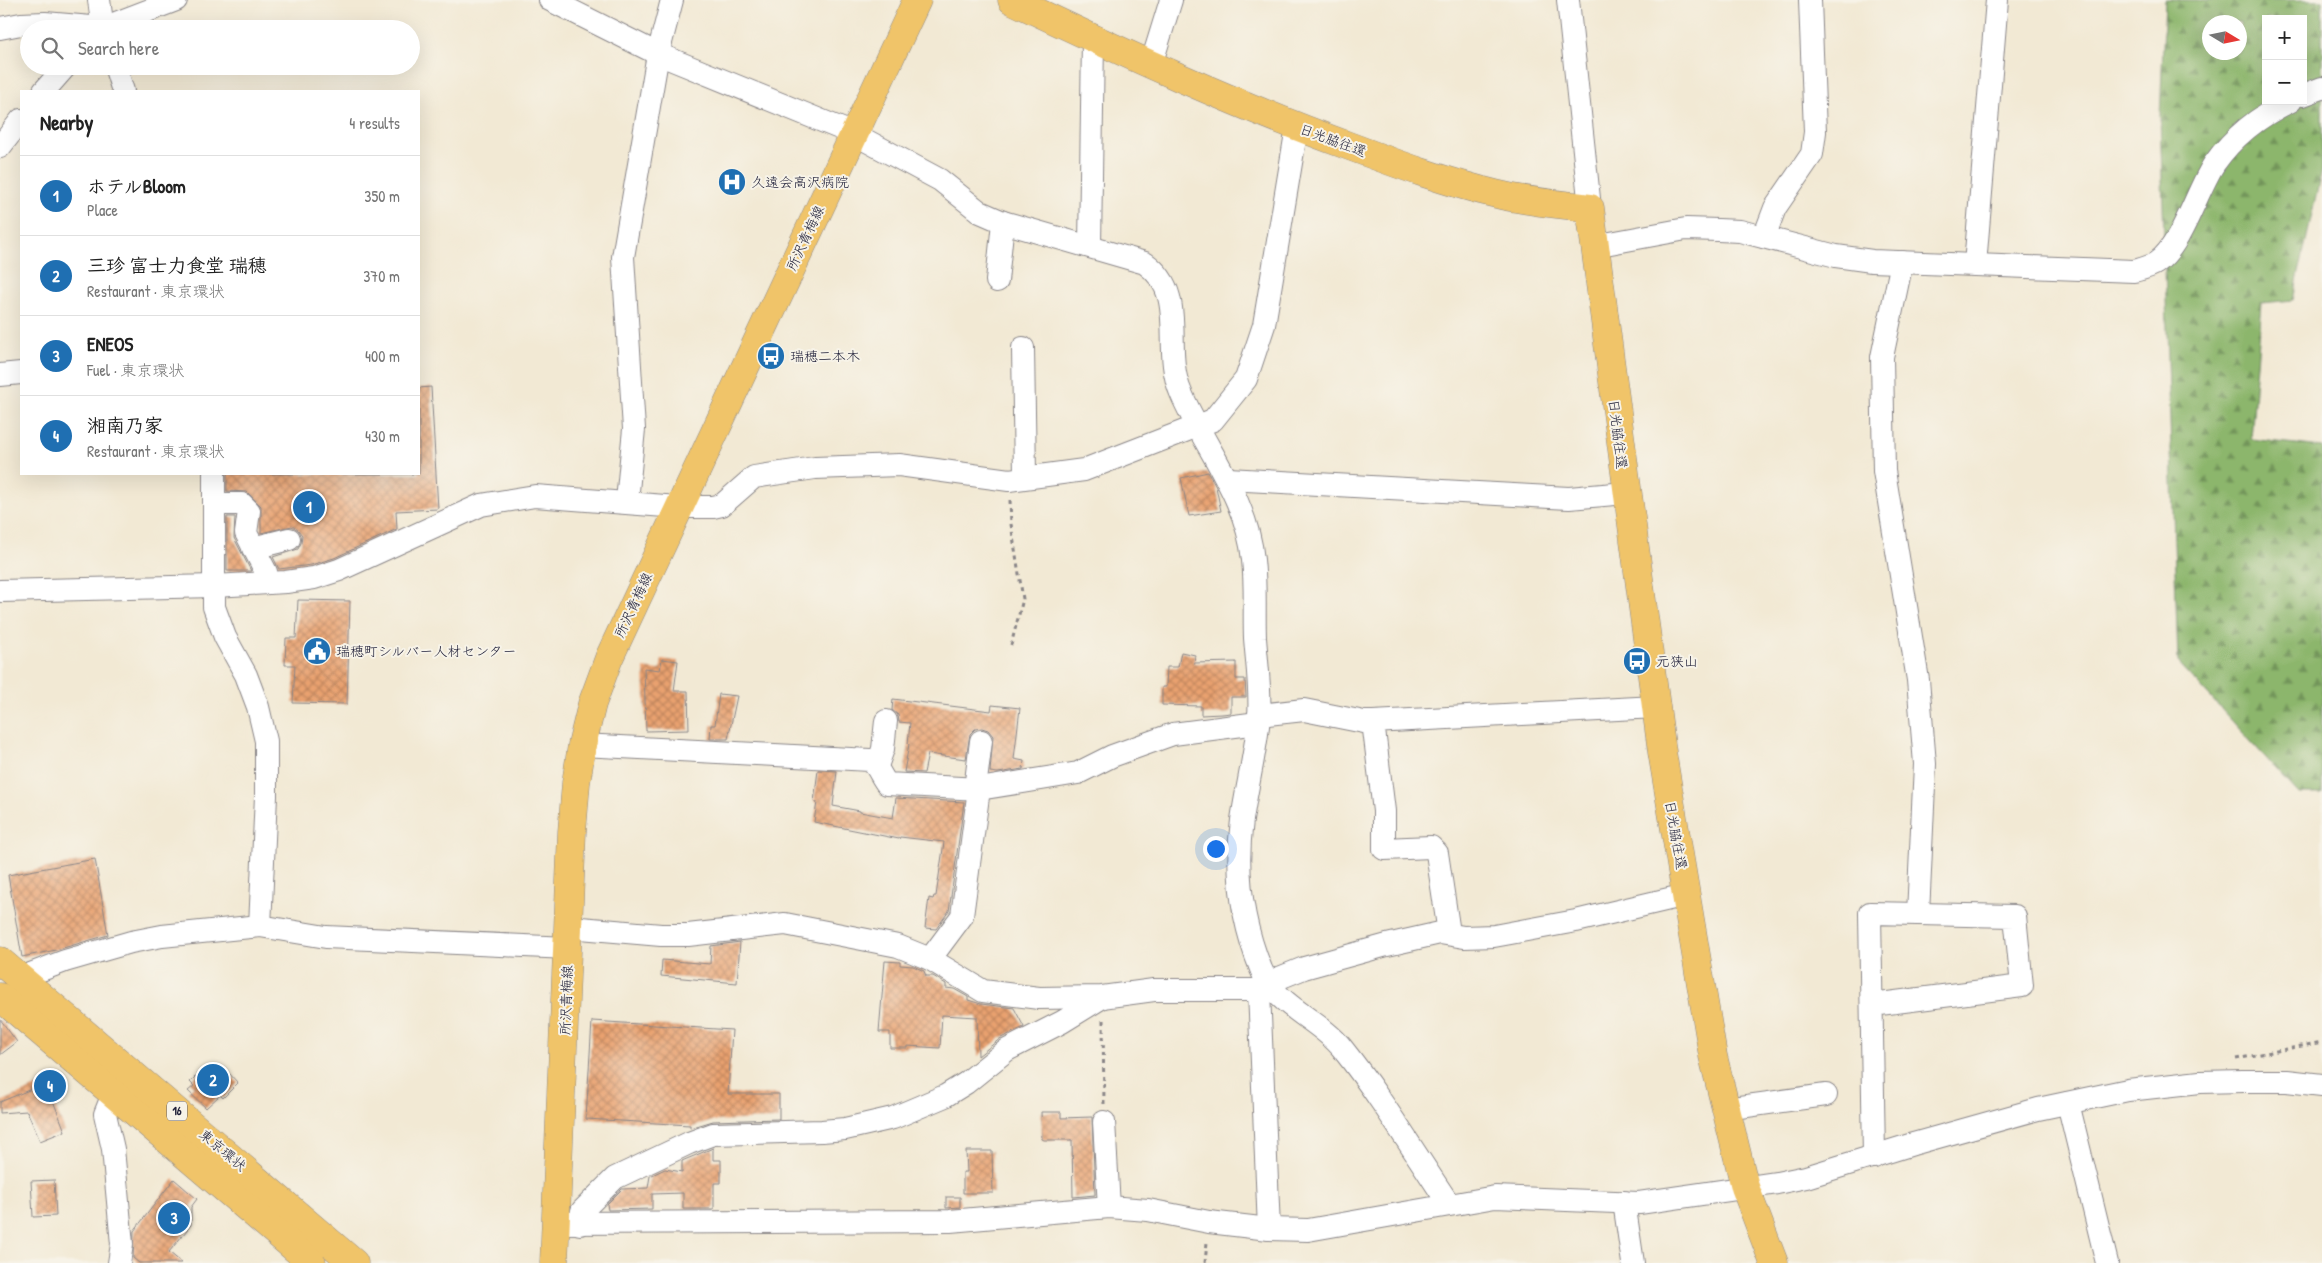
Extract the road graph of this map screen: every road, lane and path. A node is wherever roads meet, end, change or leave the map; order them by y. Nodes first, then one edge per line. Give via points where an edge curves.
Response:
1 (99, 0) edge
2 (129, 0) edge
3 (176, 0) edge
4 (550, 0) edge
5 (672, 0) edge
6 (917, 0) edge
7 (1012, 0) edge
8 (1171, 0) edge
9 (1568, 0) edge
10 (1810, 0) edge
11 (1998, 0) edge
12 (102, 20) edge
13 (110, 20) edge
14 (124, 20) edge
15 (20, 24) edge
16 (0, 28) edge
17 (1093, 39) junction
18 (658, 54) junction
19 (1151, 65) junction
20 (58, 75) edge
21 (118, 75) edge
22 (2322, 88) edge
23 (45, 90) edge
24 (123, 90) edge
25 (2307, 94) edge
26 (2282, 105) edge
27 (20, 121) edge
28 (1297, 127) junction
29 (854, 134) junction
30 (0, 147) edge
31 (1590, 208) junction
32 (1003, 222) junction
33 (1764, 237) junction
34 (1090, 246) junction
35 (1594, 246) junction
36 (1902, 262) junction
37 (1975, 265) junction
38 (996, 281) dead end
39 (1023, 348) dead end
40 (20, 374) edge
41 (0, 375) edge
42 (1198, 426) junction
43 (214, 475) edge
44 (1017, 478) junction
45 (1228, 479) junction
46 (1626, 493) junction
47 (627, 501) junction
48 (214, 504) junction
49 (678, 507) junction
50 (289, 539) dead end
51 (253, 548) junction
52 (268, 583) junction
53 (215, 586) junction
54 (0, 591) edge
55 (1011, 644) dead end
56 (1656, 707) junction
57 (1259, 719) junction
58 (886, 721) dead end
59 (1374, 722) junction
60 (981, 741) dead end
61 (582, 745) junction
62 (877, 766) junction
63 (977, 789) junction
64 (1686, 895) junction
65 (1918, 914) junction
66 (260, 926) junction
67 (1449, 933) junction
68 (568, 938) junction
69 (930, 959) junction
70 (10, 970) edge
71 (1267, 988) junction
72 (0, 997) edge
73 (1103, 997) junction
74 (1872, 1005) junction
75 (2322, 1085) edge
76 (113, 1094) junction
77 (1826, 1096) dead end
78 (2068, 1103) junction
79 (1725, 1109) junction
80 (1104, 1122) joint
81 (1874, 1157) junction
82 (1746, 1188) junction
83 (1624, 1202) junction
84 (1449, 1204) junction
85 (1109, 1207) junction
86 (568, 1223) junction
87 (1269, 1229) junction
88 (302, 1261) edge
89 (119, 1263) edge
90 (354, 1263) edge
91 (554, 1263) edge
92 (1633, 1263) edge
93 (1774, 1263) edge
94 (2107, 1263) edge

1 - 12 street
2 - 13 street
3 - 14 street
4 - 18 street
5 - 18 street
6 - 29 main road, 所沢青梅線
7 - 17 main road, 日光脇往還
8 - 19 street
9 - 31 street
10 - 33 street via 1815,132 1812,154 1775,208
11 - 37 street
15 - 16 street
17 - 19 main road, 日光脇往還
17 - 34 street
18 - 29 street
18 - 47 street via 623,257 634,429
19 - 28 main road, 日光脇往還
20 - 23 street
21 - 24 street
22 - 25 street
26 - 37 street via 2242,133 2215,164 2174,243 2156,263 2134,271
27 - 30 street
28 - 31 main road, 日光脇往還 via 1465,186 1499,195
28 - 42 street via 1264,325 1246,379 1213,420
29 - 32 street via 940,180 980,212
29 - 49 main road, 所沢青梅線
31 - 35 main road, 日光脇往還
32 - 34 street
32 - 38 street
33 - 35 street via 1740,231 1686,230
33 - 36 street via 1836,256
34 - 42 street via 1145,263 1166,285 1170,296 1174,370 1179,390
35 - 46 main road, 日光脇往還
36 - 37 street
36 - 65 street via 1882,357 1884,462 1918,680 1925,764
39 - 44 street
40 - 41 street
42 - 44 street via 1084,470
42 - 45 street
43 - 48 street
44 - 49 street via 899,465 815,468 754,477 722,505
44 - 55 path via 1011,524 1023,599
45 - 46 street via 1569,498
45 - 57 street via 1247,527 1253,560
46 - 56 main road, 日光脇往還
47 - 49 street
47 - 52 street via 535,496 481,505 314,578
48 - 51 street via 242,504 249,511 246,533
48 - 53 street
49 - 61 main road, 所沢青梅線 via 609,658 592,704
50 - 51 street
51 - 52 street
52 - 53 street
53 - 54 street
53 - 66 street via 214,607 225,637 246,675 266,741
56 - 59 street
56 - 64 main road, 日光脇往還
57 - 59 street via 1304,710
57 - 63 street via 1173,734 1112,756 1078,773
57 - 71 street via 1238,864 1243,914
58 - 62 street
59 - 67 street via 1384,810 1384,849 1431,847 1437,853
60 - 63 street
61 - 62 street via 870,760
61 - 68 main road, 所沢青梅線 via 575,793
62 - 63 street via 887,784
63 - 69 street via 962,916
64 - 67 street via 1494,936 1464,937
64 - 79 main road, 日光脇往還
65 - 74 street via 1870,913
65 - 74 street via 2015,916 2022,986
66 - 68 street via 326,937
66 - 70 street via 162,936 65,961
67 - 71 street via 1387,945 1304,968
68 - 69 street via 688,934 784,924 898,946
68 - 86 main road, 所沢青梅線
69 - 73 street via 983,991 1039,998
70 - 90 main road, 東京環状 / 16
71 - 73 street via 1154,990
71 - 84 street via 1340,1046
71 - 87 street
72 - 76 main road, 東京環状 / 16
73 - 80 path
73 - 86 street via 1007,1050 946,1096 892,1118 845,1129 713,1134 615,1178
74 - 81 street
75 - 78 street via 2287,1081 2200,1082 2128,1090
76 - 88 main road, 東京環状 / 16
76 - 89 street via 105,1114 113,1149 122,1244
77 - 79 street
78 - 81 street
78 - 94 street
79 - 82 main road, 日光脇往還
80 - 85 street
81 - 82 street via 1806,1177
82 - 83 street via 1639,1203
82 - 93 main road, 日光脇往還
83 - 84 street via 1495,1197
83 - 92 street
84 - 87 street via 1308,1230
85 - 86 street via 950,1221
85 - 87 street
86 - 91 main road, 所沢青梅線

